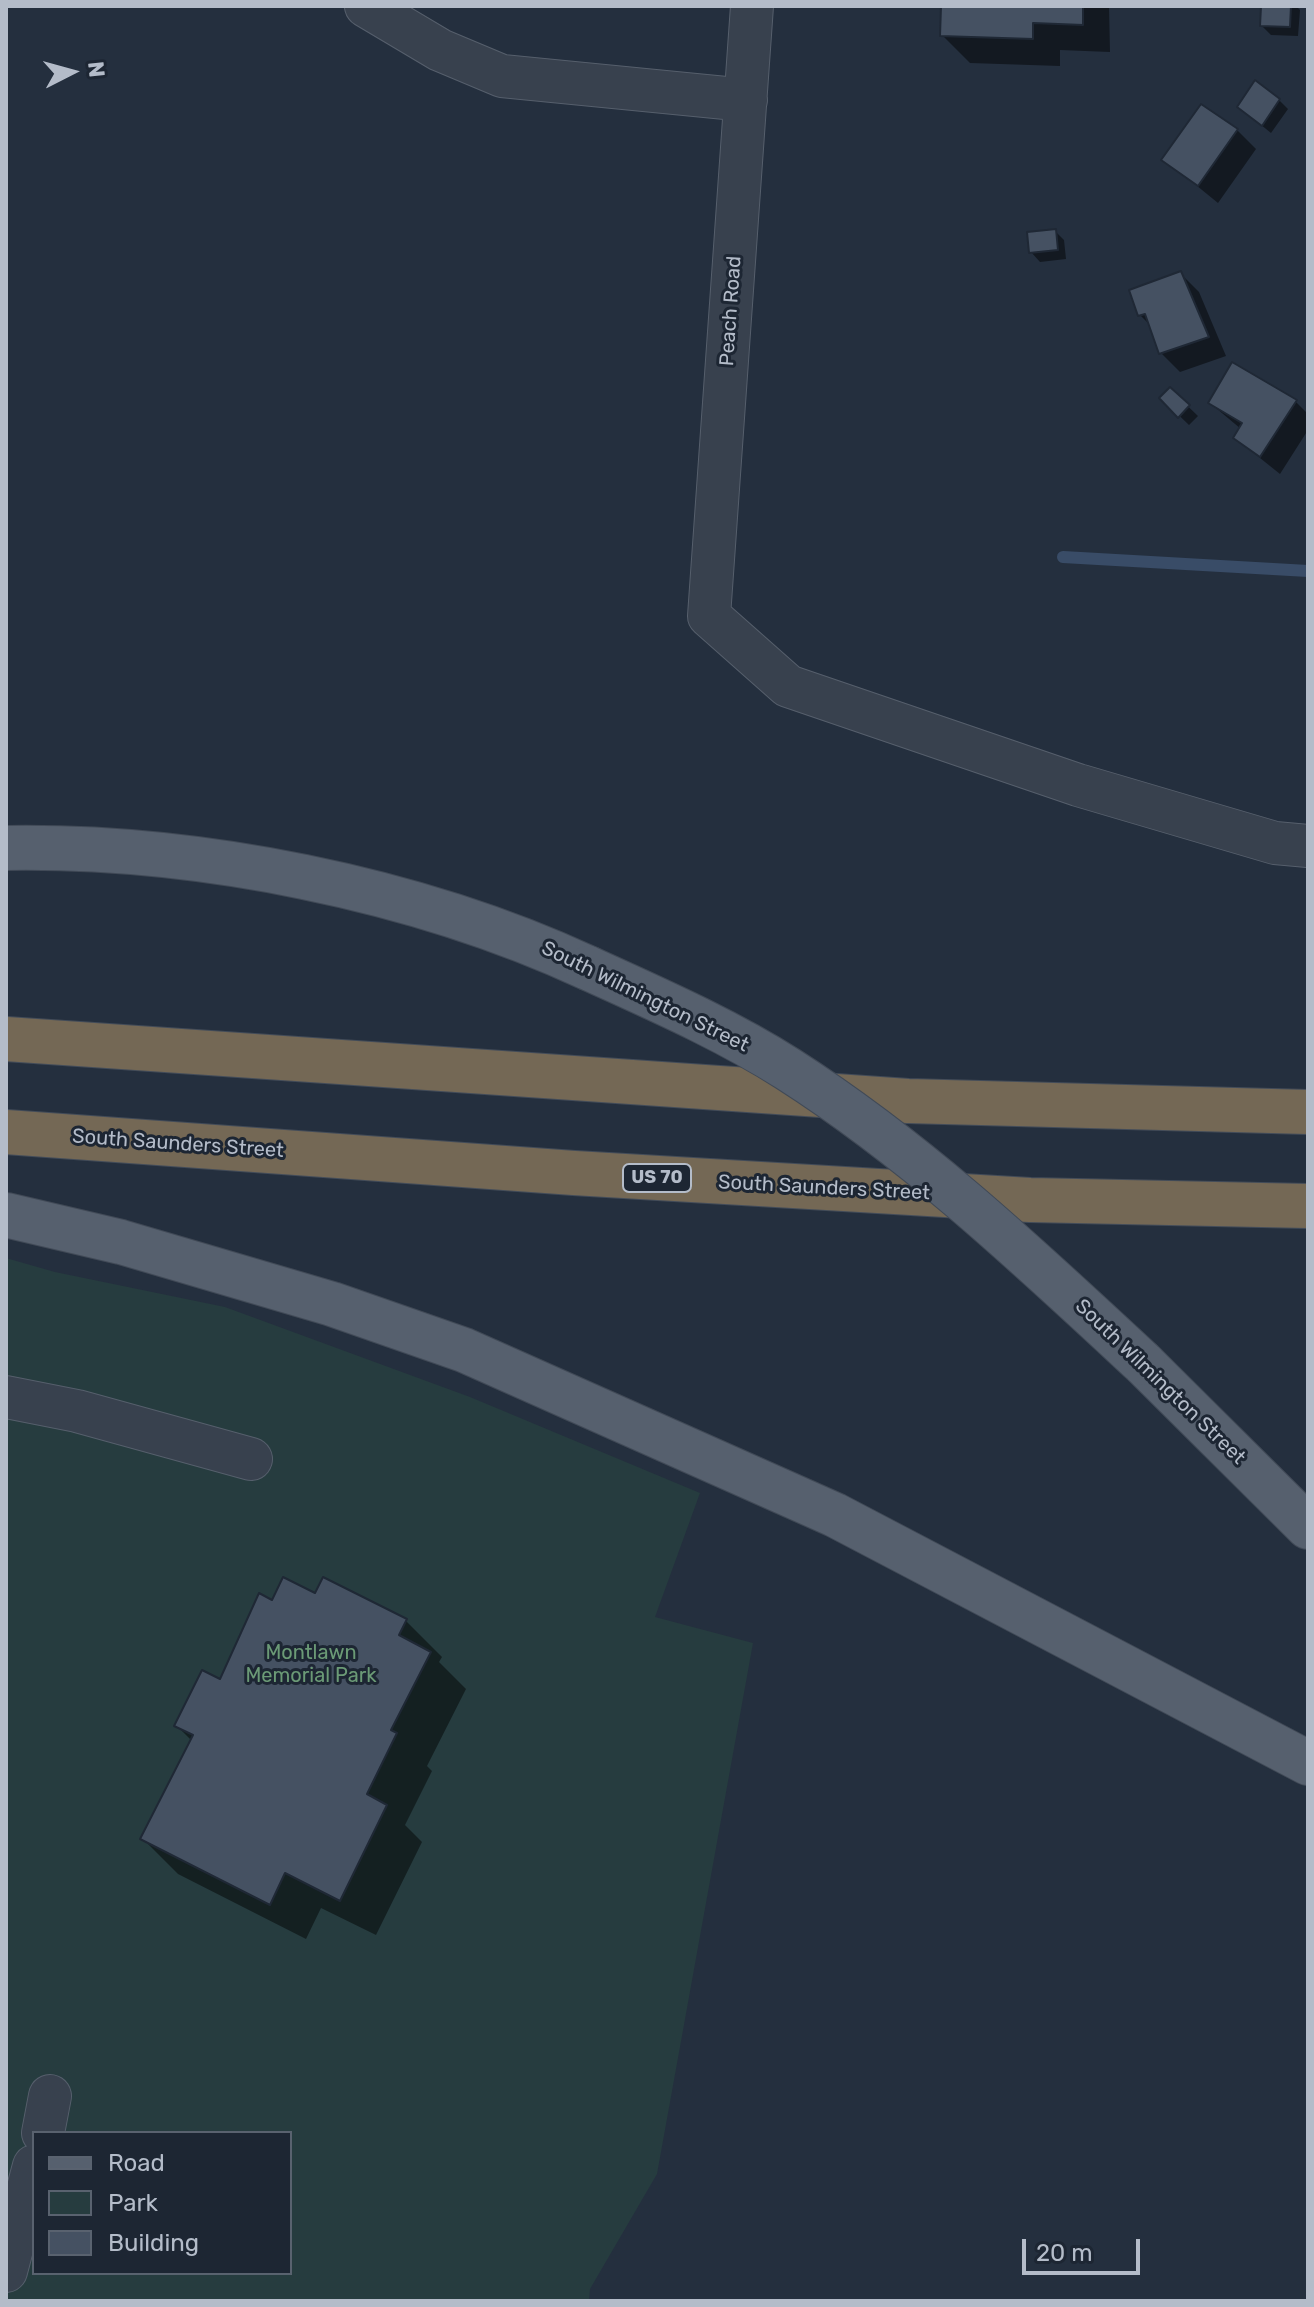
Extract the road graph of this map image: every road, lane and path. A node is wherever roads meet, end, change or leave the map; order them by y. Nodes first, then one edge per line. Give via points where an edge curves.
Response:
1 (366, 6) edge
2 (752, 6) edge
3 (746, 100) junction
4 (1308, 846) edge
5 (6, 848) edge
6 (6, 1039) edge
7 (1308, 1112) edge
8 (6, 1132) edge
9 (1308, 1206) edge
10 (6, 1215) edge
11 (6, 1397) edge
12 (251, 1459) dead end
13 (1308, 1527) edge
14 (1308, 1763) edge
15 (32, 2174) edge
16 (6, 2271) edge

1 - 3 street via 440,50 502,76
2 - 3 street, Peach Road
3 - 4 street, Peach Road via 709,616 788,686 1078,785 1275,843
5 - 13 main road, South Wilmington Street, bridge via 254,867 421,906 527,940 715,1026 844,1107 992,1225 1143,1363
6 - 7 highway via 908,1101
8 - 9 highway, South Saunders Street / US 70 via 1014,1199
10 - 14 main road via 302,1295 464,1350 835,1515
11 - 12 street
15 - 16 street

